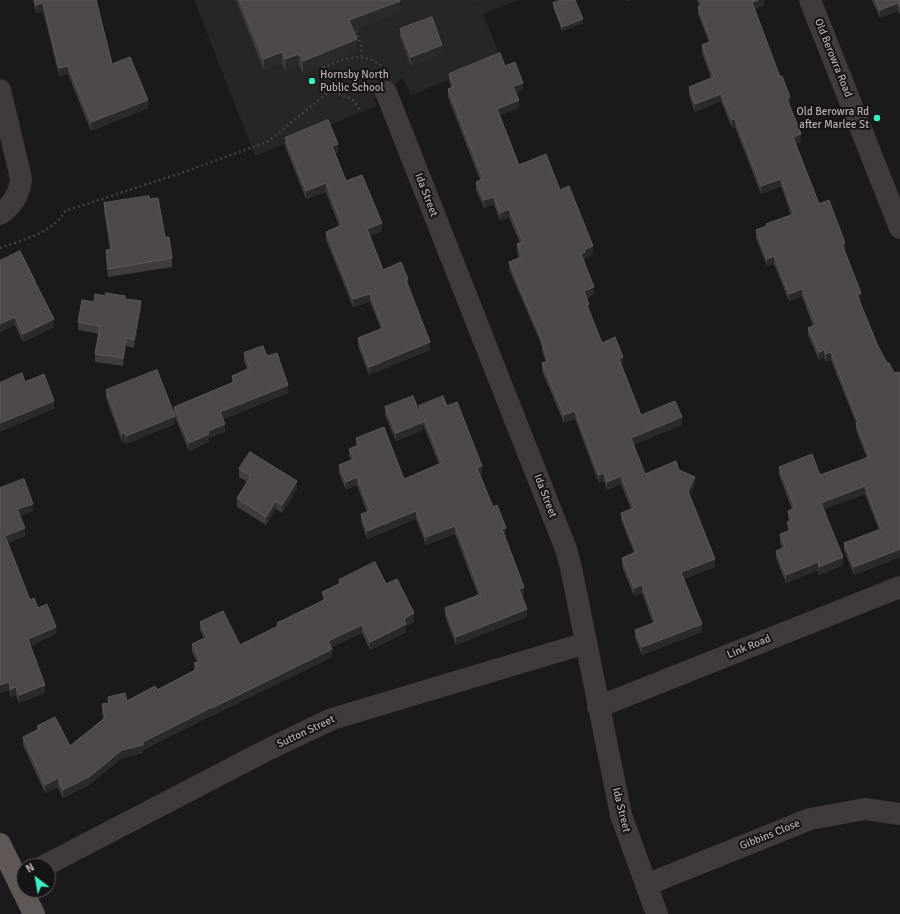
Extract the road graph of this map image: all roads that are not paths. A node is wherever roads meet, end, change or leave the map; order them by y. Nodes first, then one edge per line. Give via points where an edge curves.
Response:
1 (810, 0) edge
2 (388, 83) road end
3 (0, 90) edge
4 (0, 214) edge
5 (900, 228) edge
6 (900, 587) edge
7 (586, 643) junction
8 (598, 707) junction
9 (900, 814) edge
10 (0, 844) edge
11 (56, 860) edge
12 (16, 871) edge
13 (646, 885) junction
14 (28, 898) edge
15 (34, 914) edge
16 (657, 914) edge

1 - 5 street, Old Berowra Road
2 - 7 street, Ida Street via 566,549
3 - 4 street via 21,178 15,199
6 - 8 street, Link Road
7 - 8 street, Ida Street
7 - 11 street, Sutton Street via 332,719
8 - 13 street, Ida Street via 621,815
9 - 13 street, Gibbins Close via 864,809 810,819
10 - 12 main road
13 - 16 street, Ida Street
14 - 15 main road

